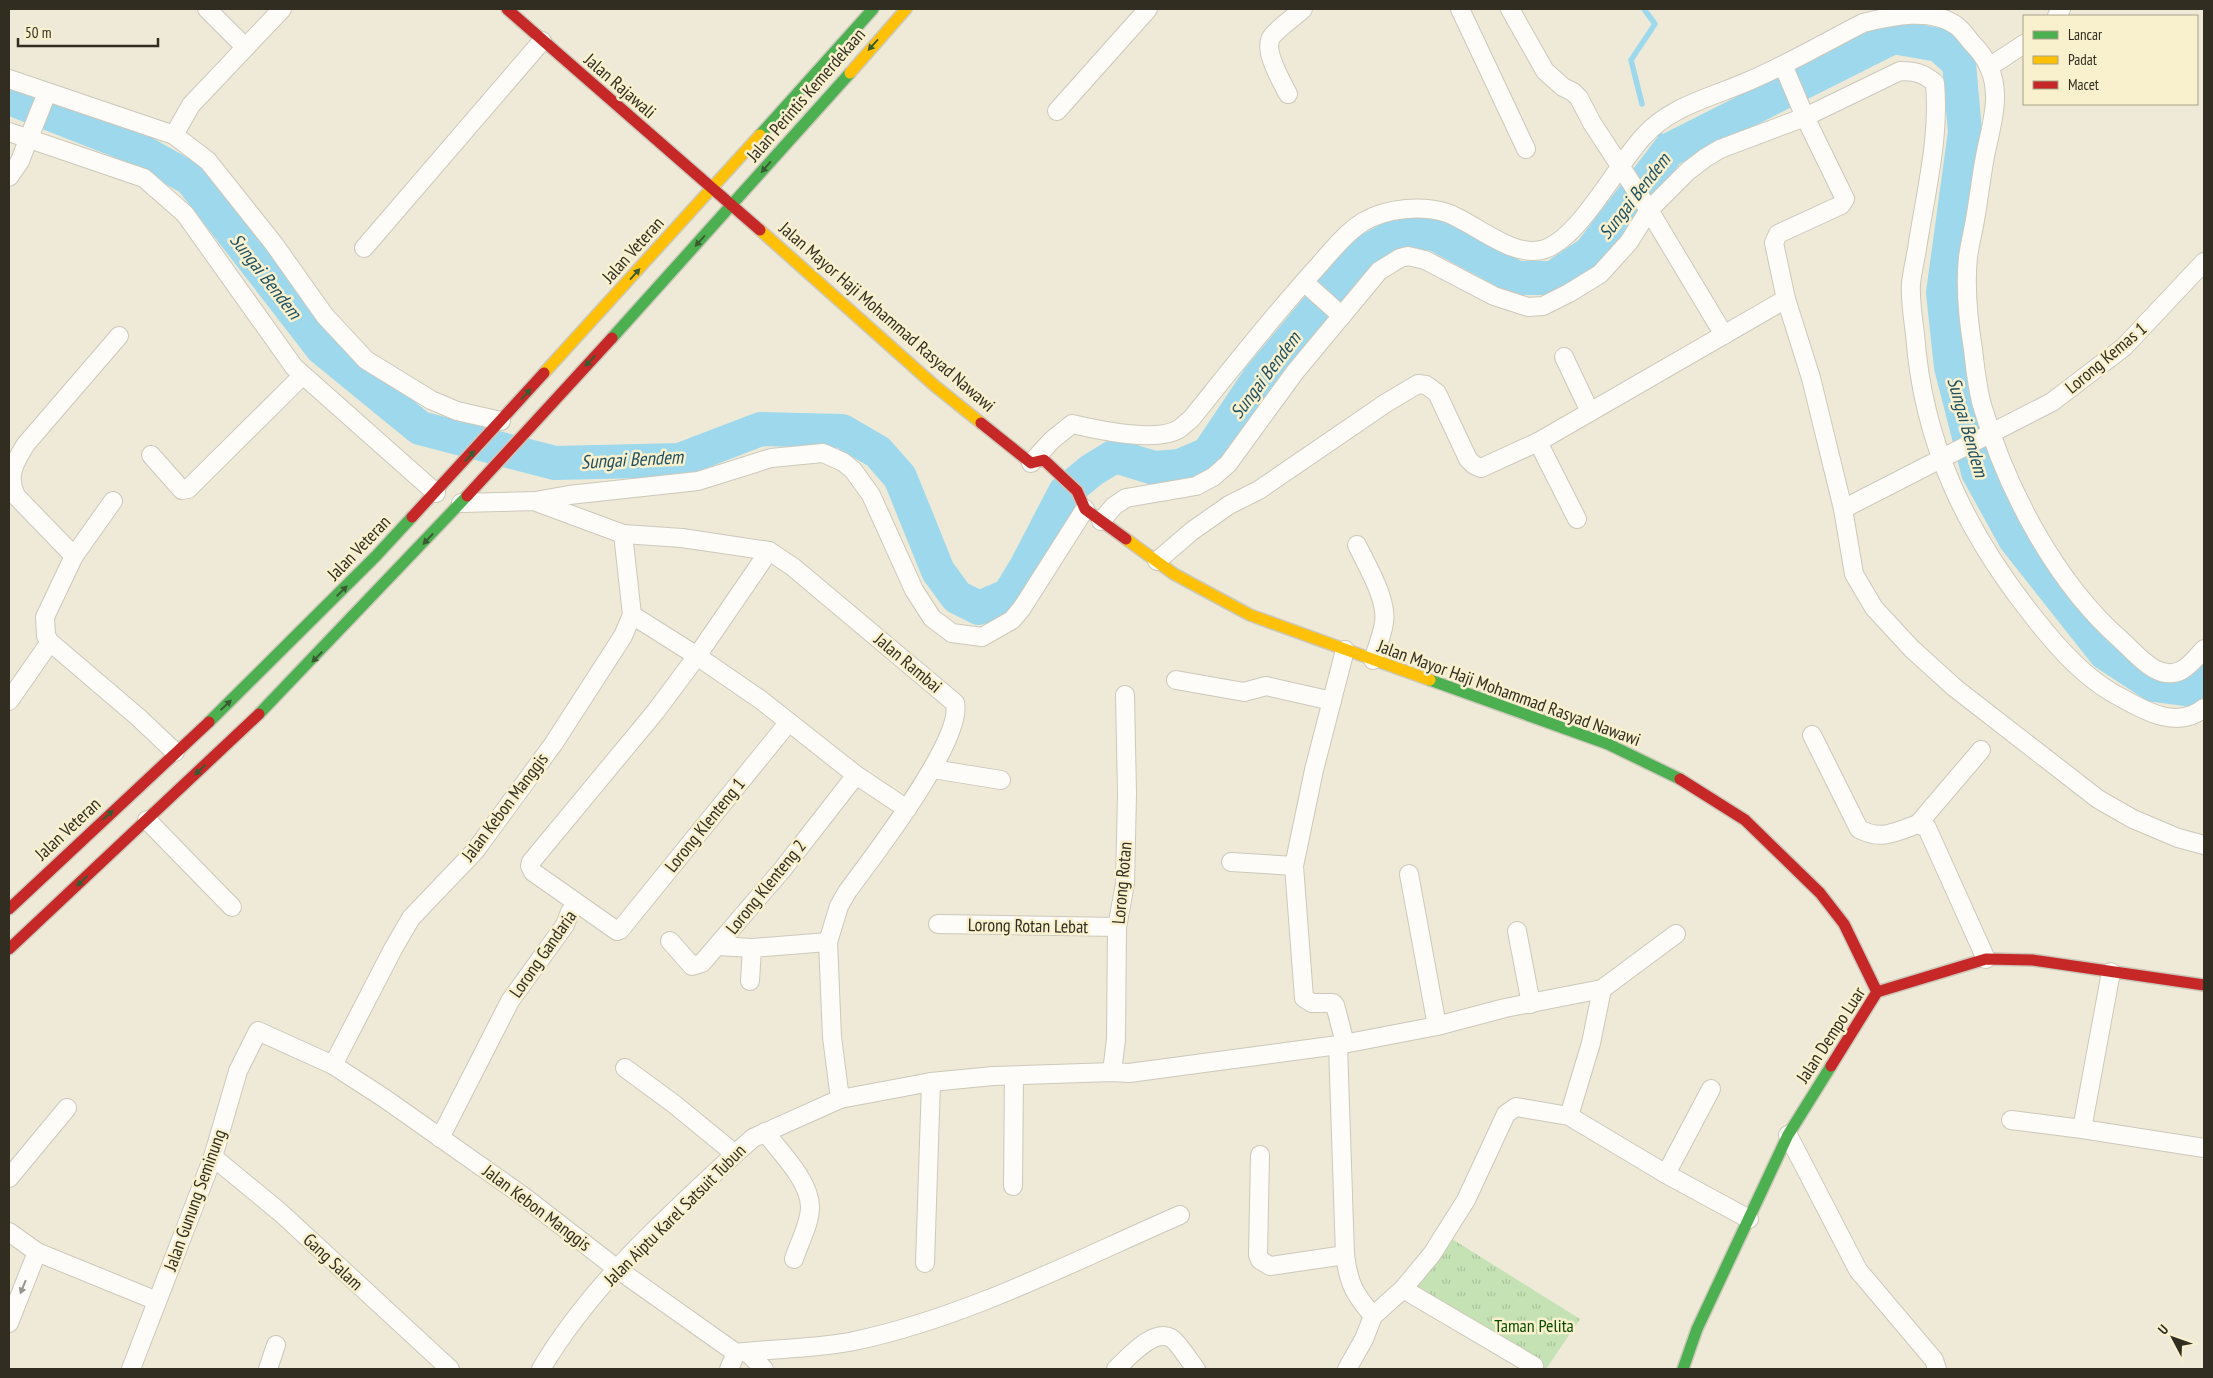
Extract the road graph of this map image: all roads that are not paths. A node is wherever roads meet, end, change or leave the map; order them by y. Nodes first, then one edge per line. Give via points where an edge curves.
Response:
1 (207, 9) edge
2 (282, 9) edge
3 (507, 9) edge
4 (873, 9) edge
5 (906, 9) edge
6 (1148, 9) edge
7 (1303, 9) edge
8 (1460, 9) edge
9 (1510, 9) edge
10 (542, 41) junction
11 (2023, 45) edge
12 (245, 47) junction
13 (1989, 67) junction
14 (1785, 69) junction
15 (9, 79) edge
16 (1288, 94) dead end
17 (46, 97) junction
18 (1057, 111) dead end
19 (1805, 117) junction
20 (9, 132) edge
21 (174, 135) junction
22 (29, 137) junction
23 (1526, 149) dead end
24 (14, 158) edge
25 (1622, 170) junction
26 (9, 177) edge
27 (712, 188) junction
28 (1645, 204) junction
29 (733, 205) junction
30 (364, 248) dead end
31 (2204, 262) edge
32 (1308, 285) junction
33 (1786, 299) junction
34 (1339, 313) junction
35 (1724, 335) junction
36 (119, 336) dead end
37 (1564, 357) dead end
38 (303, 375) junction
39 (1590, 412) junction
40 (497, 426) junction
41 (1987, 435) junction
42 (1538, 442) junction
43 (151, 455) dead end
44 (1948, 457) junction
45 (1038, 461) junction
46 (441, 487) junction
47 (113, 501) dead end
48 (534, 501) junction
49 (461, 503) junction
50 (1085, 509) junction
51 (1843, 509) junction
52 (1577, 519) dead end
53 (1101, 521) junction
54 (622, 534) junction
55 (1358, 545) dead end
56 (769, 551) junction
57 (74, 556) junction
58 (1157, 561) junction
59 (632, 615) junction
60 (50, 642) junction
61 (2204, 649) edge
62 (1344, 650) junction
63 (697, 656) junction
64 (1373, 660) junction
65 (1176, 680) dead end
66 (1125, 695) dead end
67 (9, 701) edge
68 (1332, 701) junction
69 (2204, 708) edge
70 (788, 723) junction
71 (1812, 735) dead end
72 (1980, 750) dead end
73 (175, 752) junction
74 (933, 768) junction
75 (856, 775) junction
76 (1001, 780) dead end
77 (908, 809) junction
78 (147, 820) junction
79 (1918, 824) junction
80 (2204, 845) edge
81 (1231, 862) dead end
82 (1294, 866) junction
83 (1409, 874) dead end
84 (578, 905) junction
85 (232, 907) dead end
86 (9, 909) edge
87 (938, 924) dead end
88 (1117, 927) junction
89 (1517, 930) dead end
90 (1676, 934) dead end
91 (670, 941) dead end
92 (828, 942) junction
93 (718, 946) junction
94 (752, 948) junction
95 (9, 949) edge
96 (1986, 959) junction
97 (2111, 972) junction
98 (750, 981) dead end
99 (2204, 985) edge
100 (1602, 989) junction
101 (1877, 992) junction
102 (1530, 1004) junction
103 (1437, 1026) junction
104 (258, 1031) joint
105 (1342, 1044) junction
106 (333, 1065) junction
107 (625, 1068) dead end
108 (1112, 1072) junction
109 (1014, 1076) junction
110 (931, 1082) junction
111 (1710, 1089) dead end
112 (840, 1099) junction
113 (67, 1108) dead end
114 (1569, 1116) junction
115 (2011, 1120) dead end
116 (2082, 1129) junction
117 (765, 1132) junction
118 (1788, 1135) junction
119 (440, 1138) junction
120 (2204, 1148) edge
121 (735, 1154) junction
122 (1260, 1155) dead end
123 (213, 1156) junction
124 (1666, 1174) junction
125 (9, 1178) edge
126 (1013, 1186) dead end
127 (1180, 1215) dead end
128 (1749, 1219) junction
129 (9, 1232) edge
130 (37, 1252) junction
131 (1345, 1255) junction
132 (794, 1259) dead end
133 (925, 1263) dead end
134 (616, 1268) junction
135 (1403, 1289) junction
136 (157, 1301) junction
137 (1373, 1316) junction
138 (9, 1323) edge
139 (276, 1345) dead end
140 (738, 1358) edge
141 (1534, 1366) dead end
142 (131, 1369) edge
143 (268, 1369) edge
144 (450, 1369) edge
145 (541, 1369) edge
146 (764, 1369) edge
147 (1116, 1369) edge
148 (1196, 1369) edge
149 (1347, 1369) edge
150 (1683, 1369) edge
151 (1937, 1369) edge

1 - 12 street
2 - 12 street
3 - 10 main road, Jalan Rajawali
4 - 27 main road, Jalan Veteran
5 -> 29 main road, Jalan Perintis Kemerdekaan
6 - 18 street
7 - 16 street via 1271,37 1268,44
8 - 23 street
9 - 25 street via 1545,72 1576,94
10 - 27 main road, Jalan Rajawali
10 - 30 street
11 - 13 street
12 - 21 street via 191,105
13 - 14 street via 1977,48 1956,26 1938,16 1909,16 1863,23
13 - 41 street via 1994,88 1994,118 1968,257 1967,285 1969,326
14 - 19 street
14 - 25 street via 1697,101 1669,116 1642,138
15 - 17 street
17 - 21 street
17 - 22 street
19 - 28 street via 1720,149
19 - 33 street via 1845,199 1841,205 1776,237 1774,243
19 - 44 street via 1900,71 1916,71 1935,83 1937,102 1933,147 1911,284 1918,374
20 - 22 street
21 - 40 street via 208,161 274,244 325,316 366,360 431,400
22 - 24 street
22 - 38 street via 144,178 185,214 294,367
24 - 26 street
25 - 28 street
25 - 32 street via 1564,239 1546,249 1532,252 1509,246 1439,211 1396,210 1361,223 1347,235
27 - 29 main road, Jalan Mayor Haji Mohammad Rasyad Nawawi
40 -> 27 main road, Jalan Veteran
28 - 34 street via 1629,242 1600,274 1543,306 1528,307 1494,296 1425,260 1408,256 1378,271
28 - 35 street
29 - 45 main road, Jalan Mayor Haji Mohammad Rasyad Nawawi via 935,386
29 -> 49 main road
31 - 41 street, Lorong Kemas 1 via 2106,362 2052,402
32 - 34 street
32 - 45 street via 1178,430 1153,435 1113,433 1072,424 1052,440
33 - 35 street
33 - 51 street via 1811,378
34 - 53 street via 1228,464 1196,486 1126,498
35 - 39 street
36 - 57 street via 26,444 12,473 11,486 16,496
37 - 39 street
38 - 43 street via 188,489 182,490
38 - 46 street via 415,477
39 - 42 street
46 -> 40 main road, Jalan Veteran
41 - 44 street, Lorong Kemas 1
41 - 61 street via 2042,543 2082,600 2115,635 2165,674 2184,669
42 - 52 street
42 - 58 street via 1481,468 1474,465 1468,459 1436,393 1426,385 1418,384 1259,490 1229,505
44 - 51 street, Lorong Kemas 1
44 - 69 street via 1972,528 2012,591 2059,649 2098,684 2150,713 2177,719
45 - 50 main road, Jalan Mayor Haji Mohammad Rasyad Nawawi via 1077,491
73 -> 46 main road, Jalan Veteran via 275,657
47 - 57 street
48 - 49 street, Jalan Rambai
48 - 50 street via 698,481 771,458 823,453 853,470 871,496 914,590 932,618 952,633 982,637 1012,620 1022,608
48 - 54 street, Jalan Rambai
49 -> 78 main road via 306,667
50 - 53 main road, Jalan Mayor Haji Mohammad Rasyad Nawawi
51 - 80 street via 1854,574 1874,608 1912,649 1955,688 2098,799 2160,831
53 - 58 main road, Jalan Mayor Haji Mohammad Rasyad Nawawi
54 - 56 street, Jalan Rambai via 682,538
54 - 59 street
55 - 64 street via 1383,603 1384,623
56 - 63 street
56 - 74 street, Jalan Rambai via 793,567 955,703 955,718
57 - 60 street via 45,617 46,636
58 - 62 main road, Jalan Mayor Haji Mohammad Rasyad Nawawi via 1174,574 1250,615
59 - 63 street
59 - 106 street, Jalan Kebon Manggis via 606,665 554,743 474,850 411,918
60 - 67 street
60 - 73 street
62 - 64 main road, Jalan Mayor Haji Mohammad Rasyad Nawawi
62 - 68 street
63 - 70 street
63 - 84 street, Lorong Gandaria via 656,711 531,862 533,872
64 - 101 main road, Jalan Mayor Haji Mohammad Rasyad Nawawi via 1608,744 1691,784 1745,820 1820,893 1844,924
65 - 68 street via 1244,692 1266,686
66 - 88 street, Lorong Rotan via 1125,884
68 - 82 street
70 - 75 street
70 - 84 street, Lorong Klenteng 1 via 622,927 617,931
71 - 79 street via 1859,829 1871,835 1885,836
72 - 79 street
86 -> 73 main road, Jalan Veteran
74 - 76 street
74 - 77 street, Jalan Rambai
75 - 77 street
75 - 93 street, Lorong Klenteng 2
77 - 92 street, Jalan Rambai via 847,892 839,906
78 - 85 street
78 -> 95 main road
79 - 96 street via 1932,834
81 - 82 street
82 - 105 street via 1304,998 1312,1003 1336,1005
83 - 103 street
84 - 119 street, Lorong Gandaria via 570,912 565,925 510,1002
87 - 88 street, Lorong Rotan Lebat
88 - 108 street, Lorong Rotan via 1116,1039
89 - 102 street
90 - 100 street
91 - 93 street, Lorong Klenteng 2 via 692,966 702,963
92 - 94 street
92 - 112 street, Jalan Rambai via 832,1037
93 - 94 street
94 - 98 street
96 - 97 main road, Jalan Dempo Luar via 2032,960
96 - 101 main road, Jalan Dempo Luar
97 - 99 main road, Jalan Dempo Luar
97 - 116 street
100 - 102 street, Jalan Aiptu Karel Satsuit Tubun
100 - 114 street via 1591,1043
101 - 118 main road, Jalan Dempo Luar
102 - 103 street, Jalan Aiptu Karel Satsuit Tubun
103 - 105 street, Jalan Aiptu Karel Satsuit Tubun
104 - 106 street, Jalan Kebon Manggis
104 - 123 street, Jalan Gunung Seminung via 238,1071
105 - 108 street, Jalan Aiptu Karel Satsuit Tubun via 1129,1073
105 - 131 street
106 - 119 street, Jalan Kebon Manggis
107 - 121 street
108 - 109 street, Jalan Aiptu Karel Satsuit Tubun
109 - 110 street, Jalan Aiptu Karel Satsuit Tubun
109 - 126 street
110 - 112 street, Jalan Aiptu Karel Satsuit Tubun
110 - 133 street
111 - 124 street
112 - 117 street, Jalan Aiptu Karel Satsuit Tubun
113 - 125 street
114 - 124 street
114 - 135 street via 1516,1107 1506,1114 1466,1200 1432,1254
115 - 116 street
116 - 120 street
117 - 121 street, Jalan Aiptu Karel Satsuit Tubun
117 - 132 street via 803,1183 808,1197 810,1208
118 - 128 main road, Jalan Dempo Luar
118 - 151 street via 1855,1264 1934,1360
119 - 134 street, Jalan Kebon Manggis via 524,1196
121 - 134 street, Jalan Aiptu Karel Satsuit Tubun
122 - 131 street via 1260,1260 1270,1266
123 - 136 street, Jalan Gunung Seminung
123 - 144 street, Gang Salam via 281,1213
124 - 128 street
127 - 140 street via 936,1318 853,1341
128 - 150 main road, Jalan Dempo Luar via 1697,1329
129 - 130 street
130 - 136 street
130 -> 138 street
131 - 137 street via 1354,1294
134 - 140 street, Jalan Kebon Manggis
134 - 145 street, Jalan Aiptu Karel Satsuit Tubun via 554,1347
135 - 137 street
135 - 141 street
136 - 142 street, Jalan Gunung Seminung
137 - 149 street
139 - 143 street
140 - 146 street, Jalan Kebon Manggis
147 - 148 street via 1152,1338 1160,1335 1172,1338

